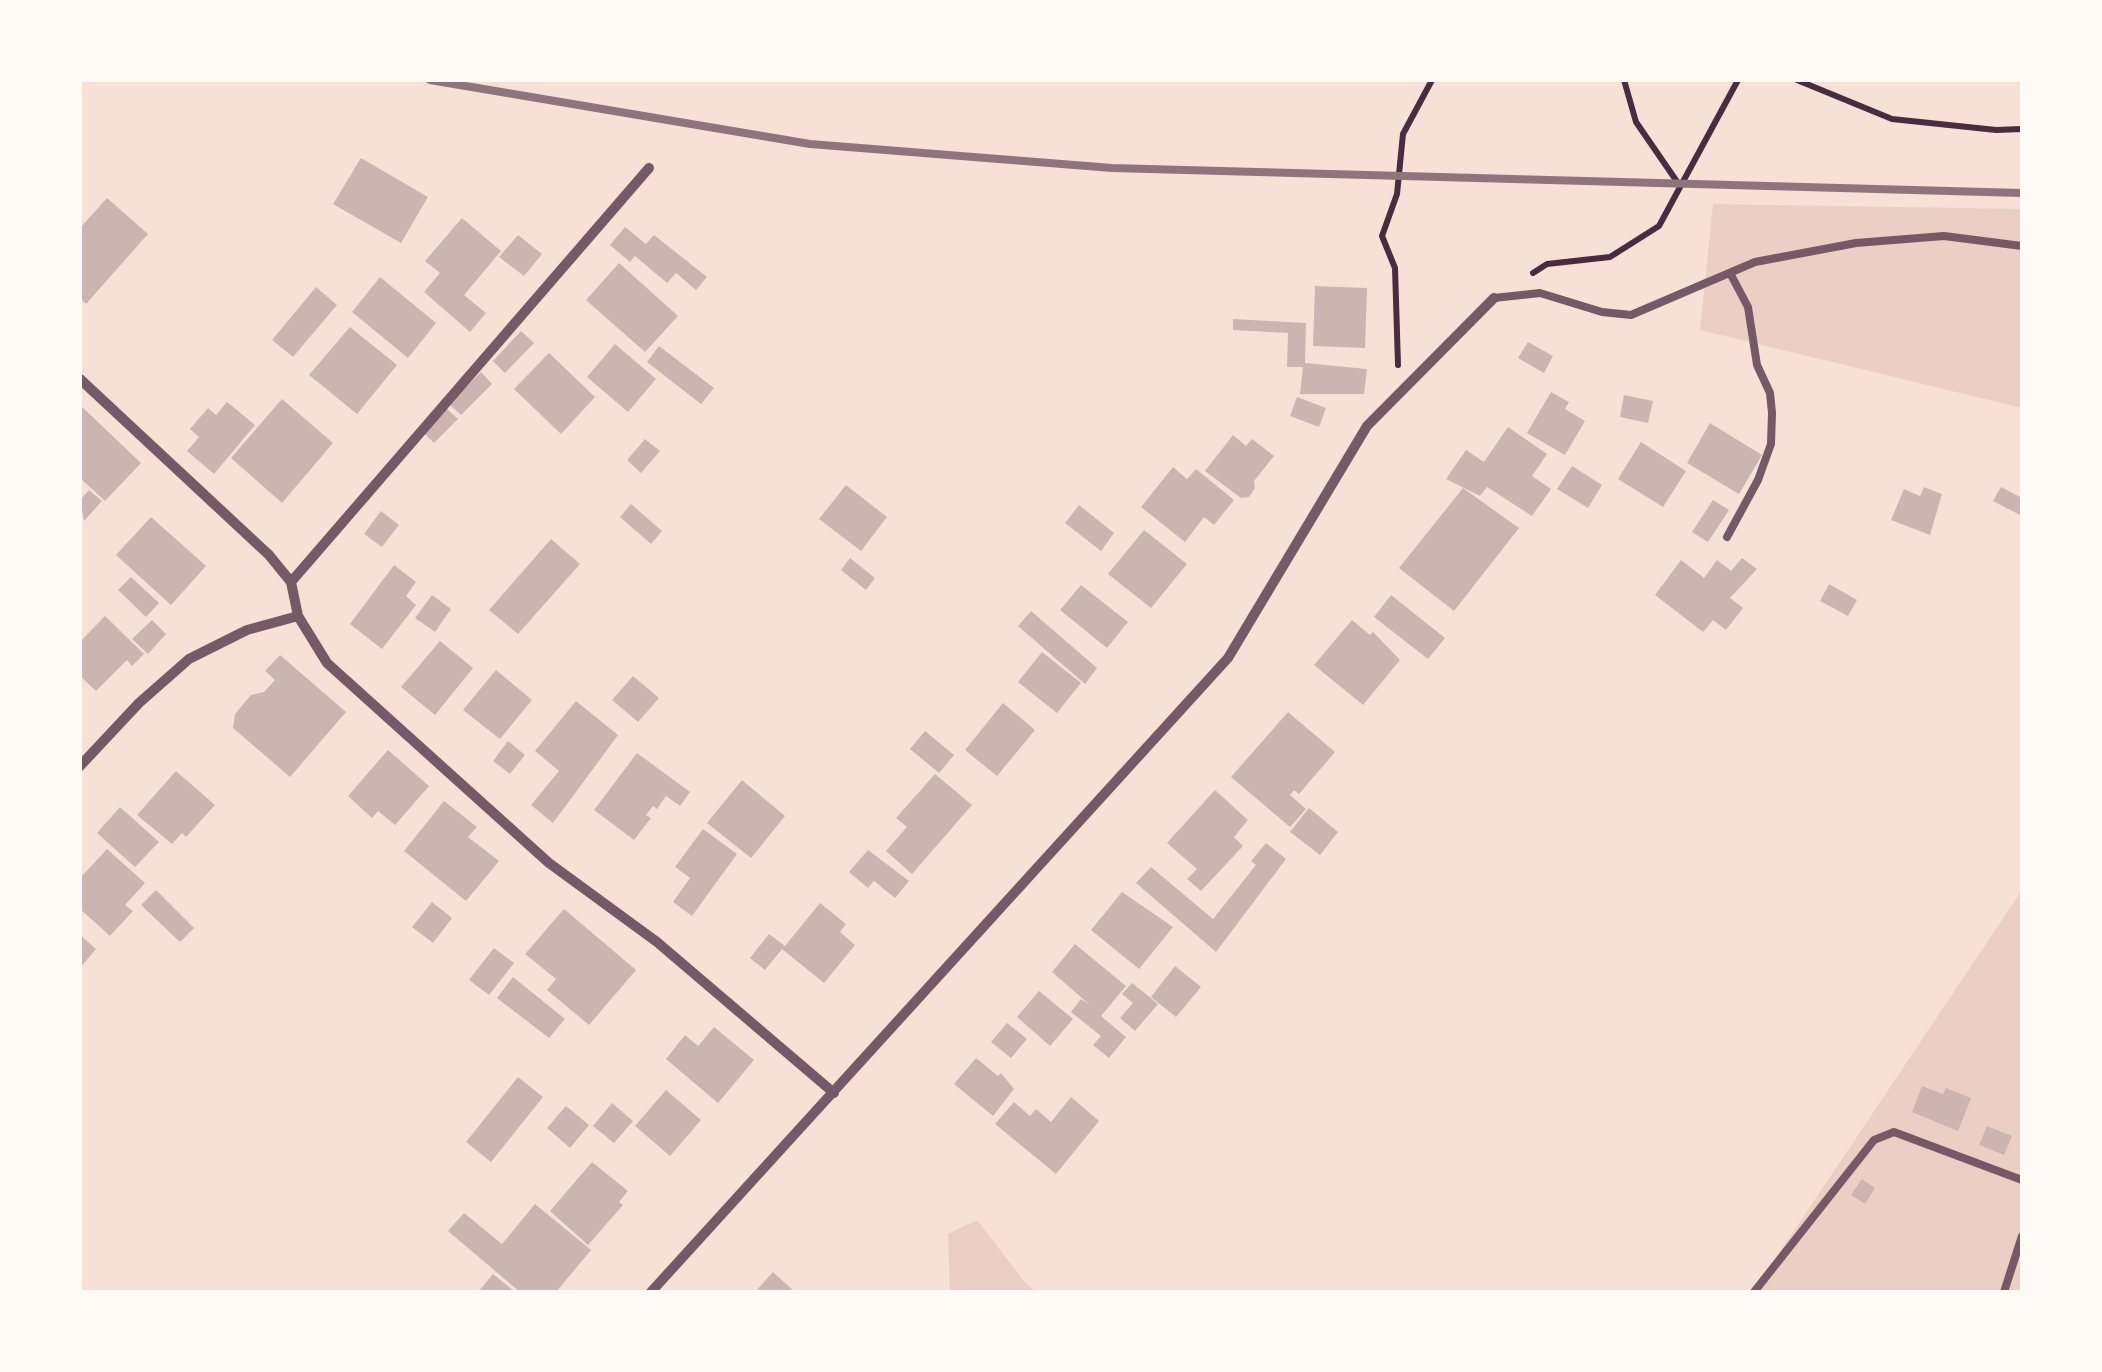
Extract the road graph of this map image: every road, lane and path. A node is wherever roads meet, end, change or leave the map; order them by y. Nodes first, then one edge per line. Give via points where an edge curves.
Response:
1 (1432, 80) edge
2 (1624, 80) edge
3 (1738, 80) edge
4 (1798, 80) edge
5 (2022, 128) edge
6 (650, 168) dead end
7 (1680, 186) junction
8 (2022, 246) edge
9 (1610, 257) dead end
10 (1730, 273) junction
11 (1494, 298) joint
12 (1398, 375) dead end
13 (80, 378) edge
14 (1727, 537) dead end
15 (291, 582) junction
16 (298, 616) junction
17 (80, 766) edge
18 (834, 1093) junction
19 (2022, 1180) edge
20 (2022, 1236) edge
21 (651, 1292) edge
22 (1754, 1292) edge
23 (2004, 1292) edge

1 - 12 path via 1403,134 1397,194 1382,236 1395,268
2 - 7 path via 1636,122
3 - 7 path
4 - 5 path via 1892,119
6 - 15 street
7 - 9 path via 1659,226
8 - 10 lane via 1944,236 1856,243 1754,262
10 - 11 lane via 1631,315 1540,292
10 - 14 lane via 1748,308 1772,413 1771,444 1758,480
11 - 18 street via 1367,426 1228,658
13 - 15 street
15 - 16 street
16 - 17 street via 247,630 189,659
16 - 18 street via 327,663 549,864 657,942
18 - 21 street
19 - 22 lane via 1894,1132 1874,1140
20 - 23 lane

